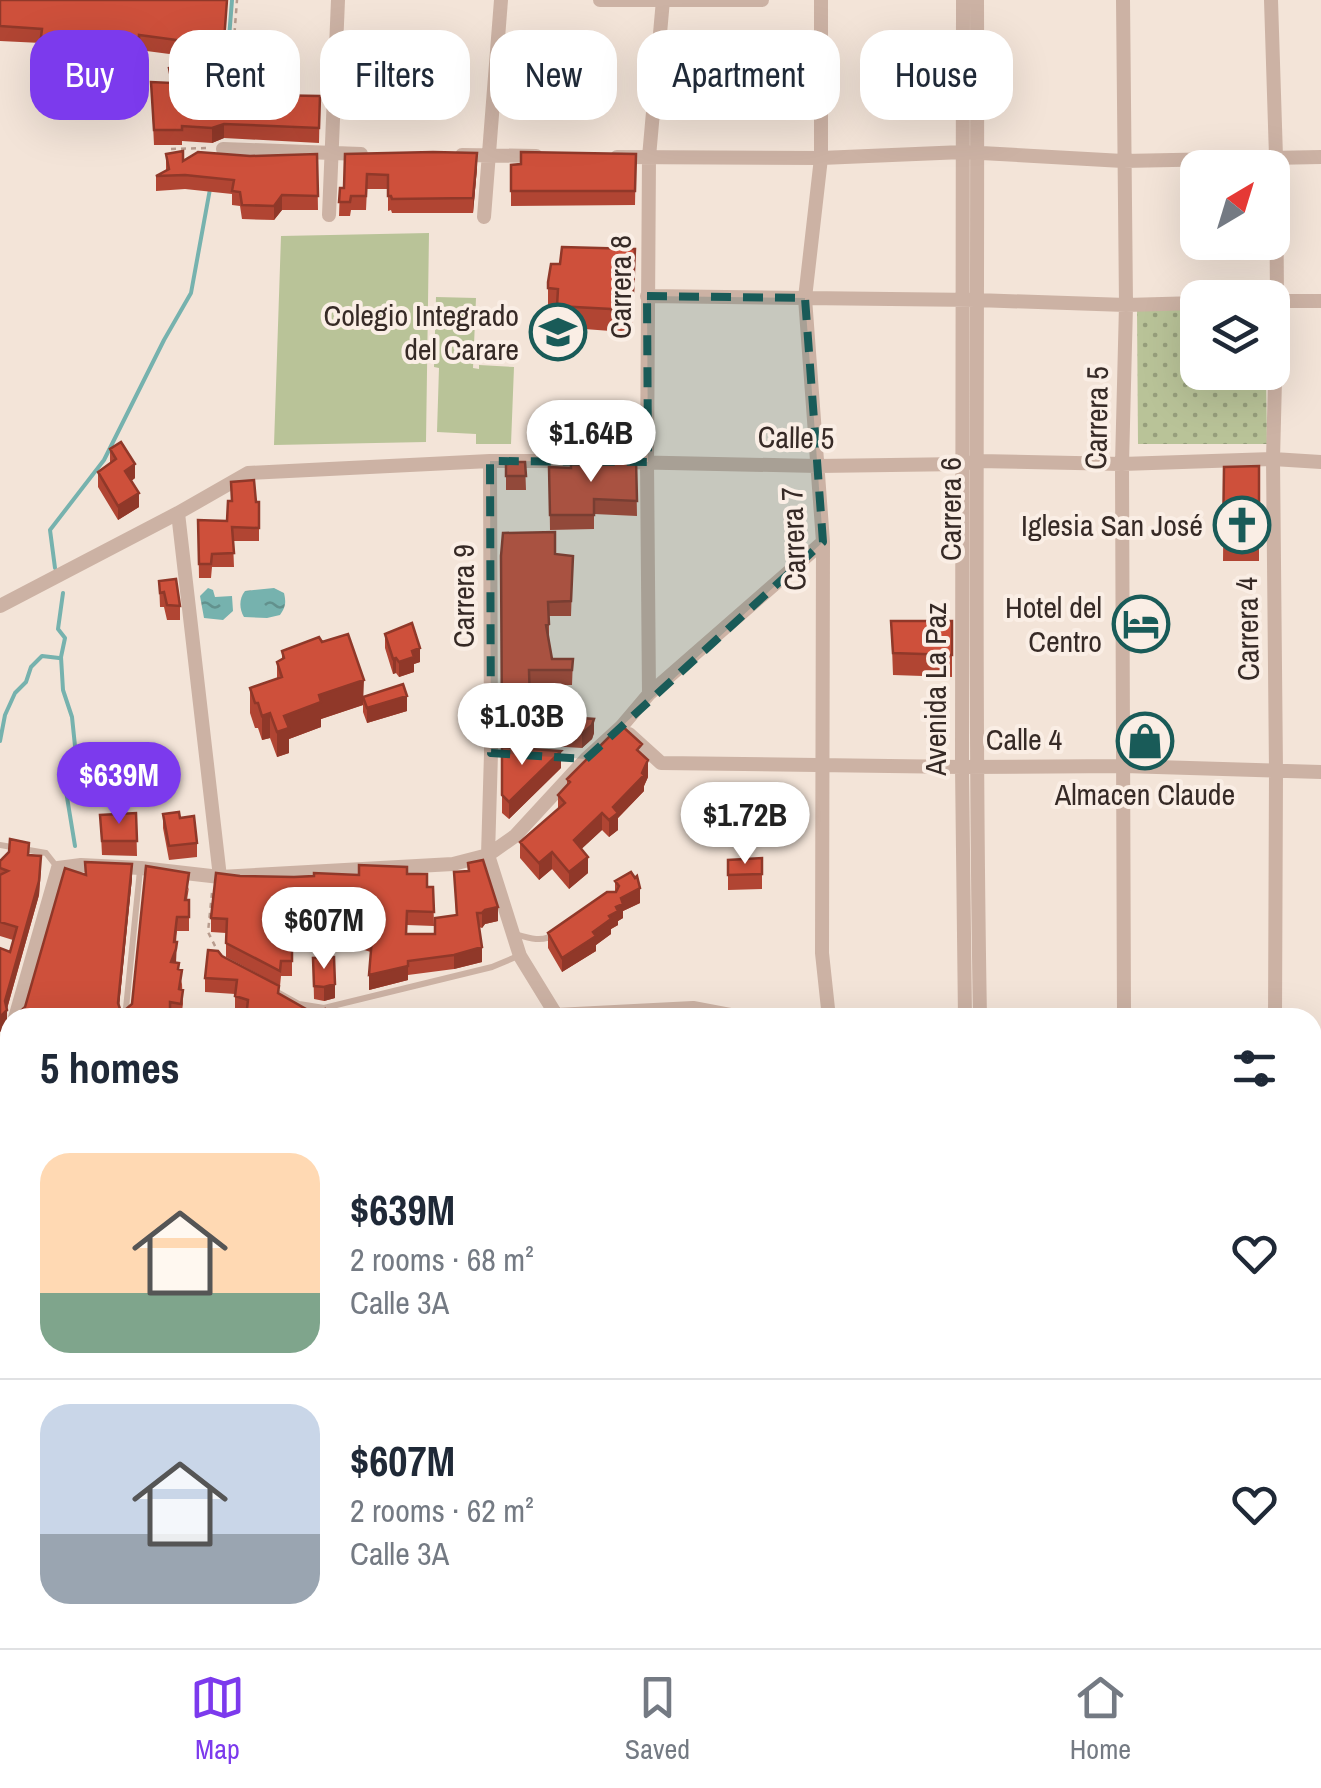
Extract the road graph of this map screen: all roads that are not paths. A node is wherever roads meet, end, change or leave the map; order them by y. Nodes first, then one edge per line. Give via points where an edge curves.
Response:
1 (338, 0) edge
2 (501, 0) edge
3 (600, 0) edge
4 (662, 0) edge
5 (762, 0) edge
6 (820, 0) edge
7 (963, 0) edge
8 (977, 0) edge
9 (1123, 0) edge
10 (1271, 0) edge
11 (219, 148) road end
12 (1276, 150) edge
13 (970, 152) junction
14 (330, 154) junction
15 (370, 154) edge
16 (450, 155) edge
17 (490, 155) junction
18 (550, 156) edge
19 (609, 156) edge
20 (649, 157) junction
21 (1290, 157) edge
22 (821, 158) junction
23 (1321, 158) edge
24 (1180, 159) edge
25 (1123, 160) junction
26 (329, 215) dead end
27 (484, 217) dead end
28 (648, 296) junction
29 (805, 298) junction
30 (970, 301) junction
31 (1290, 301) edge
32 (1321, 302) edge
33 (1180, 304) edge
34 (1126, 305) junction
35 (1274, 390) edge
36 (1273, 459) junction
37 (490, 461) junction
38 (646, 462) junction
39 (970, 462) junction
40 (1321, 462) edge
41 (1122, 464) junction
42 (818, 466) junction
43 (178, 513) junction
44 (823, 542) junction
45 (0, 606) edge
46 (649, 694) junction
47 (621, 727) junction
48 (492, 753) junction
49 (510, 754) edge
50 (567, 758) dead end
51 (586, 759) junction
52 (822, 765) junction
53 (1124, 766) junction
54 (968, 767) junction
55 (1276, 772) junction
56 (1321, 772) edge
57 (0, 845) edge
58 (488, 855) junction
59 (58, 868) junction
60 (141, 868) junction
61 (216, 877) junction
62 (564, 928) edge
63 (513, 934) junction
64 (520, 956) junction
65 (270, 988) edge
66 (18, 1008) edge
67 (126, 1008) edge
68 (552, 1008) edge
69 (828, 1008) edge
70 (965, 1008) edge
71 (980, 1008) edge
72 (1124, 1008) edge
73 (1275, 1008) edge

1 - 14 street
2 - 17 street
3 - 4 street
4 - 5 street
4 - 20 street, Carrera 8
6 - 22 street, Carrera 7
7 - 13 street
8 - 13 street, Carrera 6
9 - 25 street, Carrera 5
10 - 12 street, Carrera 4
11 - 14 street
13 - 22 street
13 - 25 street
13 - 30 street, Carrera 6
14 - 15 street
14 - 26 street
16 - 17 street
17 - 18 street
17 - 27 street
19 - 20 street
20 - 22 street
20 - 28 street, Carrera 8
21 - 23 street
22 - 29 street, Carrera 7
24 - 25 street
25 - 34 street, Carrera 5
28 - 29 street
28 - 38 street, Carrera 8
29 - 30 street
29 - 42 street, Carrera 7
30 - 34 street
30 - 39 street, Carrera 6
31 - 32 street
33 - 34 street
34 - 41 street, Carrera 5
35 - 36 street, Carrera 4
36 - 40 street, Calle 5
36 - 41 street, Calle 5
36 - 55 street, Carrera 4
37 - 38 street, Calle 5
37 - 43 street, Calle 5 via 248,473
37 - 48 street, Carrera 9
38 - 42 street, Calle 5
38 - 46 street, Carrera 8
39 - 41 street, Calle 5
39 - 42 street, Calle 5
39 - 54 street, Carrera 6
41 - 53 street, Carrera 5
42 - 44 street, Carrera 7
43 - 45 street, Calle 5
43 - 61 street
44 - 46 street
44 - 52 street, Carrera 7
46 - 47 street
47 - 51 street
47 - 52 street, Calle 4 via 661,763
48 - 49 street
48 - 58 street, Carrera 9
50 - 51 street
51 - 58 street via 515,836
52 - 54 street, Calle 4
52 - 69 street, Carrera 7
53 - 54 street, Calle 4
53 - 55 street, Calle 4
53 - 72 street, Carrera 5
54 - 70 street, Avenida La Paz
54 - 71 street, Carrera 6
55 - 56 street, Calle 4
55 - 73 street, Carrera 4
57 - 59 lane via 46,853
58 - 61 street via 453,864
58 - 63 street, Carrera 9
59 - 60 street
59 - 66 street
60 - 61 street
60 - 67 lane
62 - 63 lane via 535,940
63 - 64 street, Carrera 9
64 - 65 lane via 324,1008
64 - 68 street, Carrera 9

